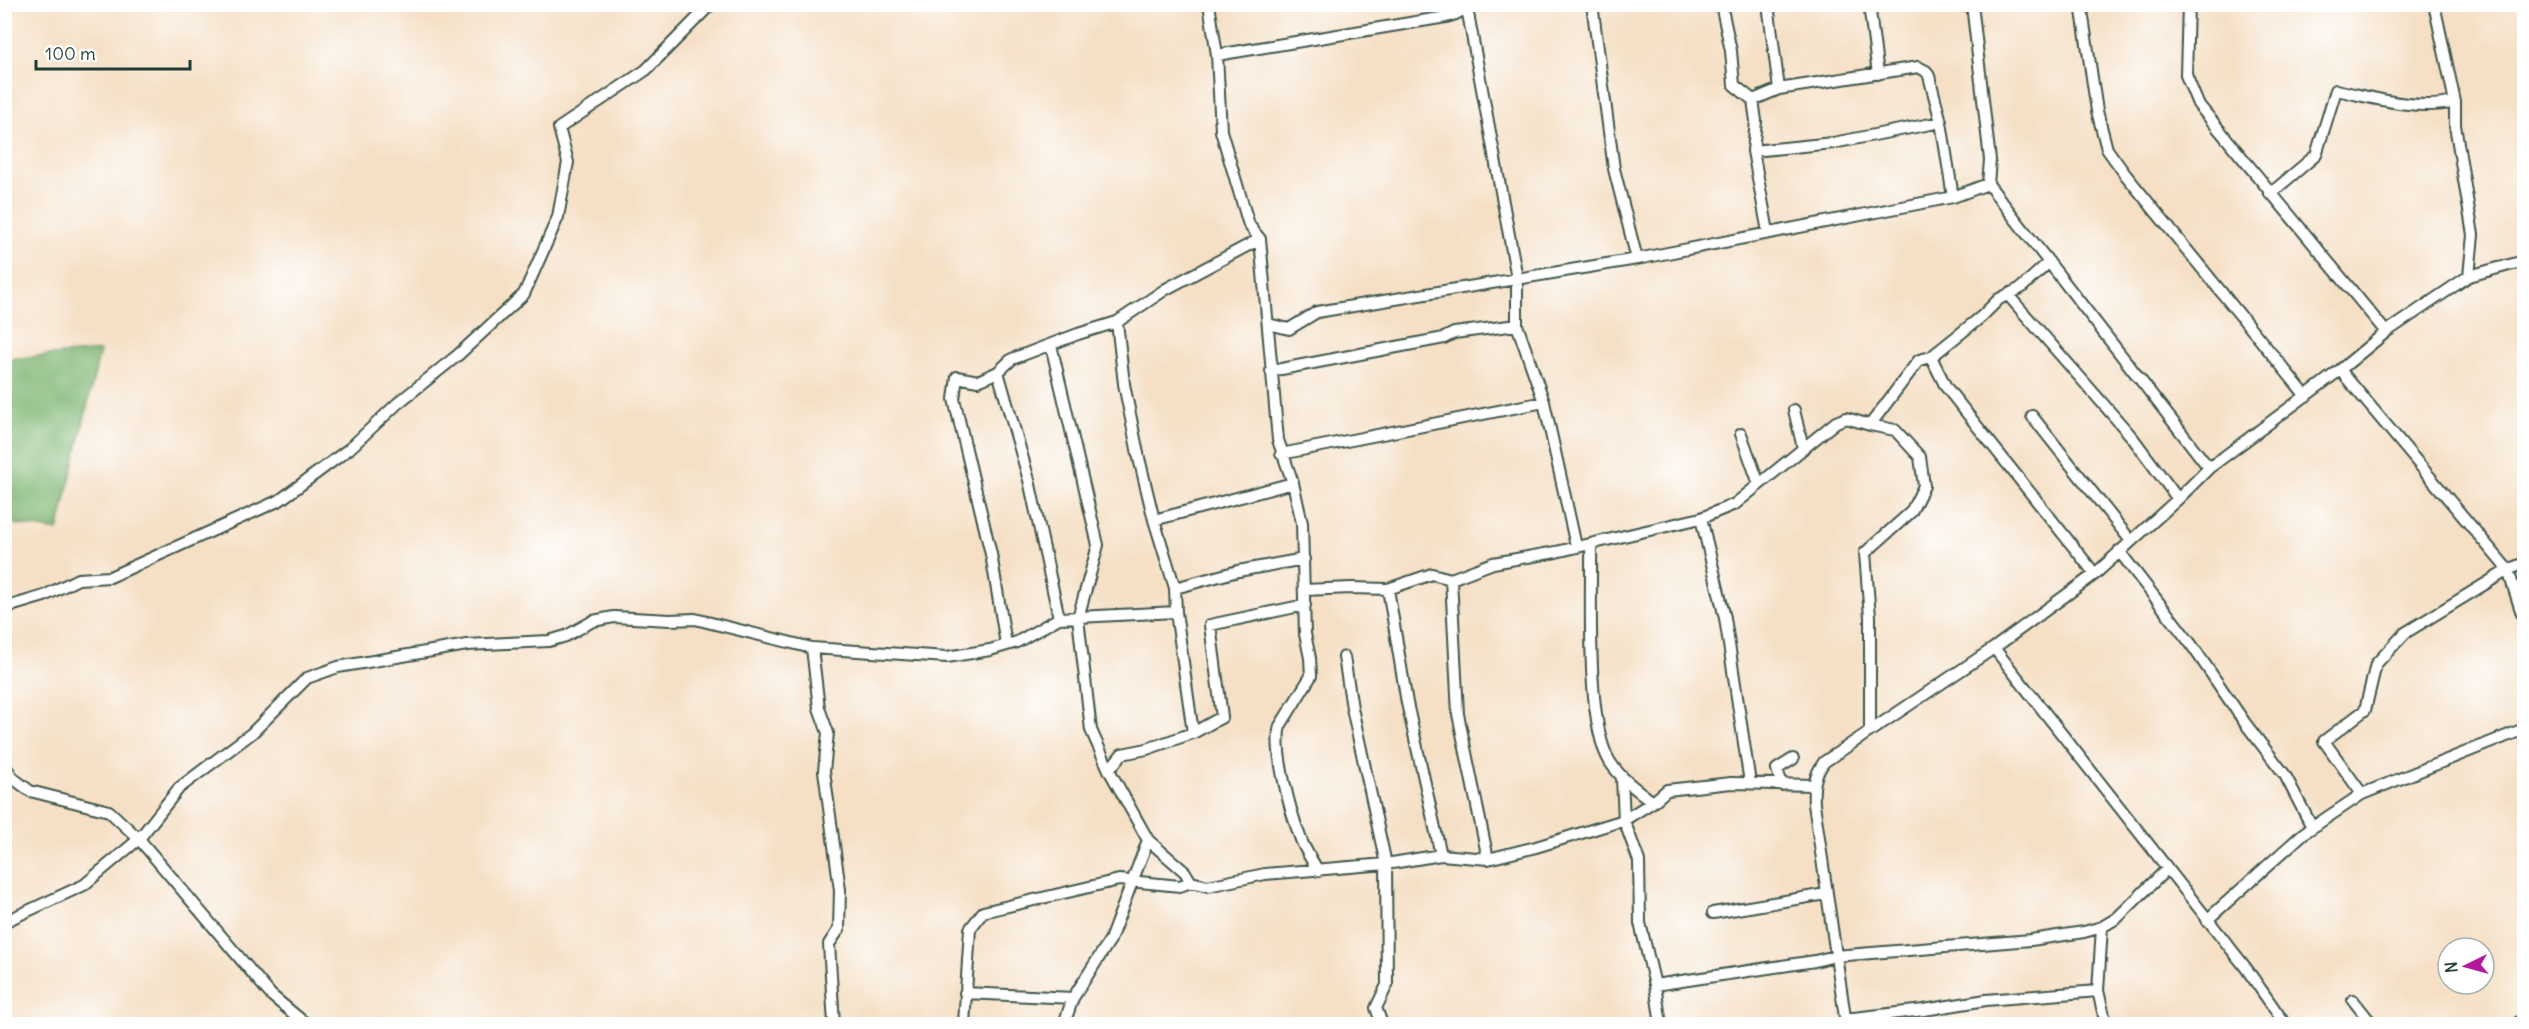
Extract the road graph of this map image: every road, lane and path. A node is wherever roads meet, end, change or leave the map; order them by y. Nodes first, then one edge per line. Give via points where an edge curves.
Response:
1 (711, 4) edge
2 (1209, 4) edge
3 (1592, 4) edge
4 (1721, 4) edge
5 (1768, 4) edge
6 (1869, 4) edge
7 (1972, 4) edge
8 (2081, 4) edge
9 (2188, 4) edge
10 (2434, 4) edge
11 (1470, 6) edge
12 (1217, 55) junction
13 (1878, 74) junction
14 (1779, 88) junction
15 (1753, 100) junction
16 (2455, 102) junction
17 (1941, 122) junction
18 (1753, 151) junction
19 (1988, 184) junction
20 (2270, 194) junction
21 (1953, 197) junction
22 (1768, 232) junction
23 (1260, 239) junction
24 (1637, 259) junction
25 (2524, 261) edge
26 (2049, 262) junction
27 (2469, 276) junction
28 (1517, 278) junction
29 (2008, 295) junction
30 (1117, 322) junction
31 (1268, 324) junction
32 (1517, 325) junction
33 (2386, 332) junction
34 (1051, 345) junction
35 (1931, 357) junction
36 (2340, 369) junction
37 (1271, 371) junction
38 (998, 372) junction
39 (2306, 396) junction
40 (1544, 402) junction
41 (1794, 410) dead end
42 (2032, 416) dead end
43 (1870, 425) junction
44 (1741, 434) dead end
45 (1803, 448) junction
46 (1281, 454) junction
47 (2209, 468) junction
48 (1293, 483) junction
49 (1759, 484) junction
50 (2178, 499) junction
51 (1701, 518) junction
52 (1154, 520) junction
53 (2131, 542) junction
54 (1591, 544) junction
55 (1576, 546) junction
56 (2119, 551) junction
57 (1304, 559) junction
58 (2524, 563) edge
59 (2508, 570) junction
60 (2095, 574) junction
61 (1450, 579) junction
62 (1175, 588) junction
63 (1388, 589) junction
64 (1304, 590) junction
65 (1305, 605) junction
66 (4, 608) edge
67 (1176, 612) junction
68 (1059, 618) junction
69 (1078, 618) junction
70 (2524, 620) edge
71 (1006, 644) junction
72 (812, 648) junction
73 (1994, 648) junction
74 (1344, 657) dead end
75 (2524, 729) edge
76 (1870, 730) junction
77 (1193, 733) junction
78 (1793, 759) dead end
79 (4, 765) edge
80 (1108, 770) junction
81 (1622, 778) junction
82 (1750, 783) junction
83 (1782, 785) junction
84 (1814, 785) junction
85 (2362, 794) junction
86 (1653, 802) junction
87 (1624, 820) junction
88 (2312, 828) junction
89 (139, 839) junction
90 (1148, 840) junction
91 (1441, 855) junction
92 (1488, 859) junction
93 (1386, 864) junction
94 (2166, 870) junction
95 (1318, 871) junction
96 (1131, 882) junction
97 (1191, 882) junction
98 (1826, 894) junction
99 (1713, 913) dead end
100 (2207, 920) junction
101 (4, 922) edge
102 (2102, 927) junction
103 (1835, 956) junction
104 (1655, 985) junction
105 (2098, 991) junction
106 (965, 993) junction
107 (1073, 998) junction
108 (2353, 1000) dead end
109 (2524, 1019) edge
110 (1846, 1022) edge
111 (306, 1024) edge
112 (834, 1024) edge
113 (964, 1024) edge
114 (1064, 1024) edge
115 (1382, 1024) edge
116 (1661, 1024) edge
117 (2106, 1024) edge
118 (2285, 1024) edge
119 (2372, 1024) edge
120 (2516, 1024) edge

1 - 66 street via 646,70 560,128 568,162 558,218 524,294 349,449 280,500 110,578 78,579 44,596
2 - 12 street
3 - 24 street via 1614,169
4 - 15 street via 1734,85
5 - 14 street
6 - 13 street
7 - 19 street via 1990,160
8 - 39 street via 2097,111 2107,149
9 - 20 street via 2186,75 2198,104
10 - 16 street
11 - 12 street via 1446,16
11 - 28 street
12 - 23 street via 1221,131 1249,225
13 - 14 street
13 - 17 street via 1918,67 1926,71
14 - 15 street
15 - 18 street
16 - 20 street via 2408,105 2336,90 2316,155
16 - 27 street via 2455,125 2473,235
17 - 18 street via 1833,143
17 - 21 street
18 - 22 street
19 - 21 street
19 - 26 street
20 - 33 street
21 - 22 street
22 - 24 street
23 - 30 street via 1166,289
23 - 31 street
24 - 28 street
25 - 27 street
26 - 29 street
26 - 47 street
27 - 33 street
28 - 31 street via 1317,312 1289,329
28 - 32 street
29 - 35 street
29 - 50 street via 2132,437
30 - 34 street
30 - 52 street via 1124,384
31 - 37 street
32 - 37 street via 1454,333
32 - 40 street
33 - 36 street
34 - 38 street via 1012,359
34 - 69 street via 1098,545
35 - 43 street via 1918,360
35 - 60 street via 1946,387
36 - 39 street
36 - 59 street
37 - 46 street
38 - 68 street via 1029,480
38 - 71 street via 978,381 957,377 954,399 991,554
39 - 47 street
40 - 46 street
40 - 55 street
41 - 45 street
42 - 53 street
43 - 45 street via 1846,418
43 - 76 street via 1895,430 1920,457 1924,486 1911,512 1864,553 1870,617
44 - 49 street
45 - 49 street
46 - 48 street
47 - 50 street
48 - 52 street
48 - 57 street via 1302,523
49 - 51 street via 1735,504
50 - 53 street
51 - 54 street
51 - 82 street via 1725,618
52 - 62 street
53 - 56 street
54 - 55 street
54 - 81 street via 1594,693 1599,734 1609,760
55 - 61 street via 1492,563
56 - 60 street
56 - 88 street via 2285,775
57 - 62 street
57 - 64 street
58 - 59 street
59 - 70 street
59 - 85 street via 2405,633 2376,664 2365,710 2324,741
60 - 73 street
61 - 63 street via 1432,574
61 - 92 street via 1458,714
62 - 67 street
63 - 64 street
63 - 91 street via 1407,703
64 - 65 street
65 - 77 street via 1210,625 1222,717
65 - 95 street via 1311,676 1278,735 1280,760 1300,839
67 - 69 street
67 - 77 street
68 - 69 street
68 - 71 street via 1017,642
69 - 80 street via 1091,730
71 - 72 street via 947,657
72 - 89 street via 695,619 614,617 593,621 549,641 467,645 338,667 307,678 252,734 179,788
72 - 112 street via 819,708 828,733 824,771 840,890 838,929 829,944
73 - 76 street
73 - 94 street
74 - 93 street
75 - 85 street
76 - 84 street via 1824,762
77 - 80 street via 1122,754
78 - 83 street via 1777,769
79 - 89 street via 30,791 110,811
80 - 90 street
81 - 86 street
81 - 87 street
82 - 83 street
82 - 86 street via 1667,790
83 - 84 street
84 - 98 street
85 - 88 street
86 - 87 street
87 - 92 street
87 - 104 street via 1640,861 1640,923
88 - 100 street
89 - 101 street via 84,885
89 - 111 street via 271,995
90 - 96 street
90 - 97 street
91 - 92 street
91 - 93 street
93 - 95 street
93 - 115 street via 1387,985 1376,1008
94 - 100 street
94 - 102 street via 2117,918
95 - 97 street via 1265,874 1208,886
96 - 97 street via 1179,886
96 - 106 street via 1119,879 983,912 970,929
96 - 107 street via 1110,940
98 - 99 street
98 - 103 street
100 - 118 street
102 - 103 street via 2031,940
102 - 105 street
103 - 104 street
103 - 110 street
104 - 116 street
105 - 110 street via 1986,1000
105 - 117 street
106 - 107 street
106 - 113 street
107 - 114 street
108 - 119 street
109 - 120 street

